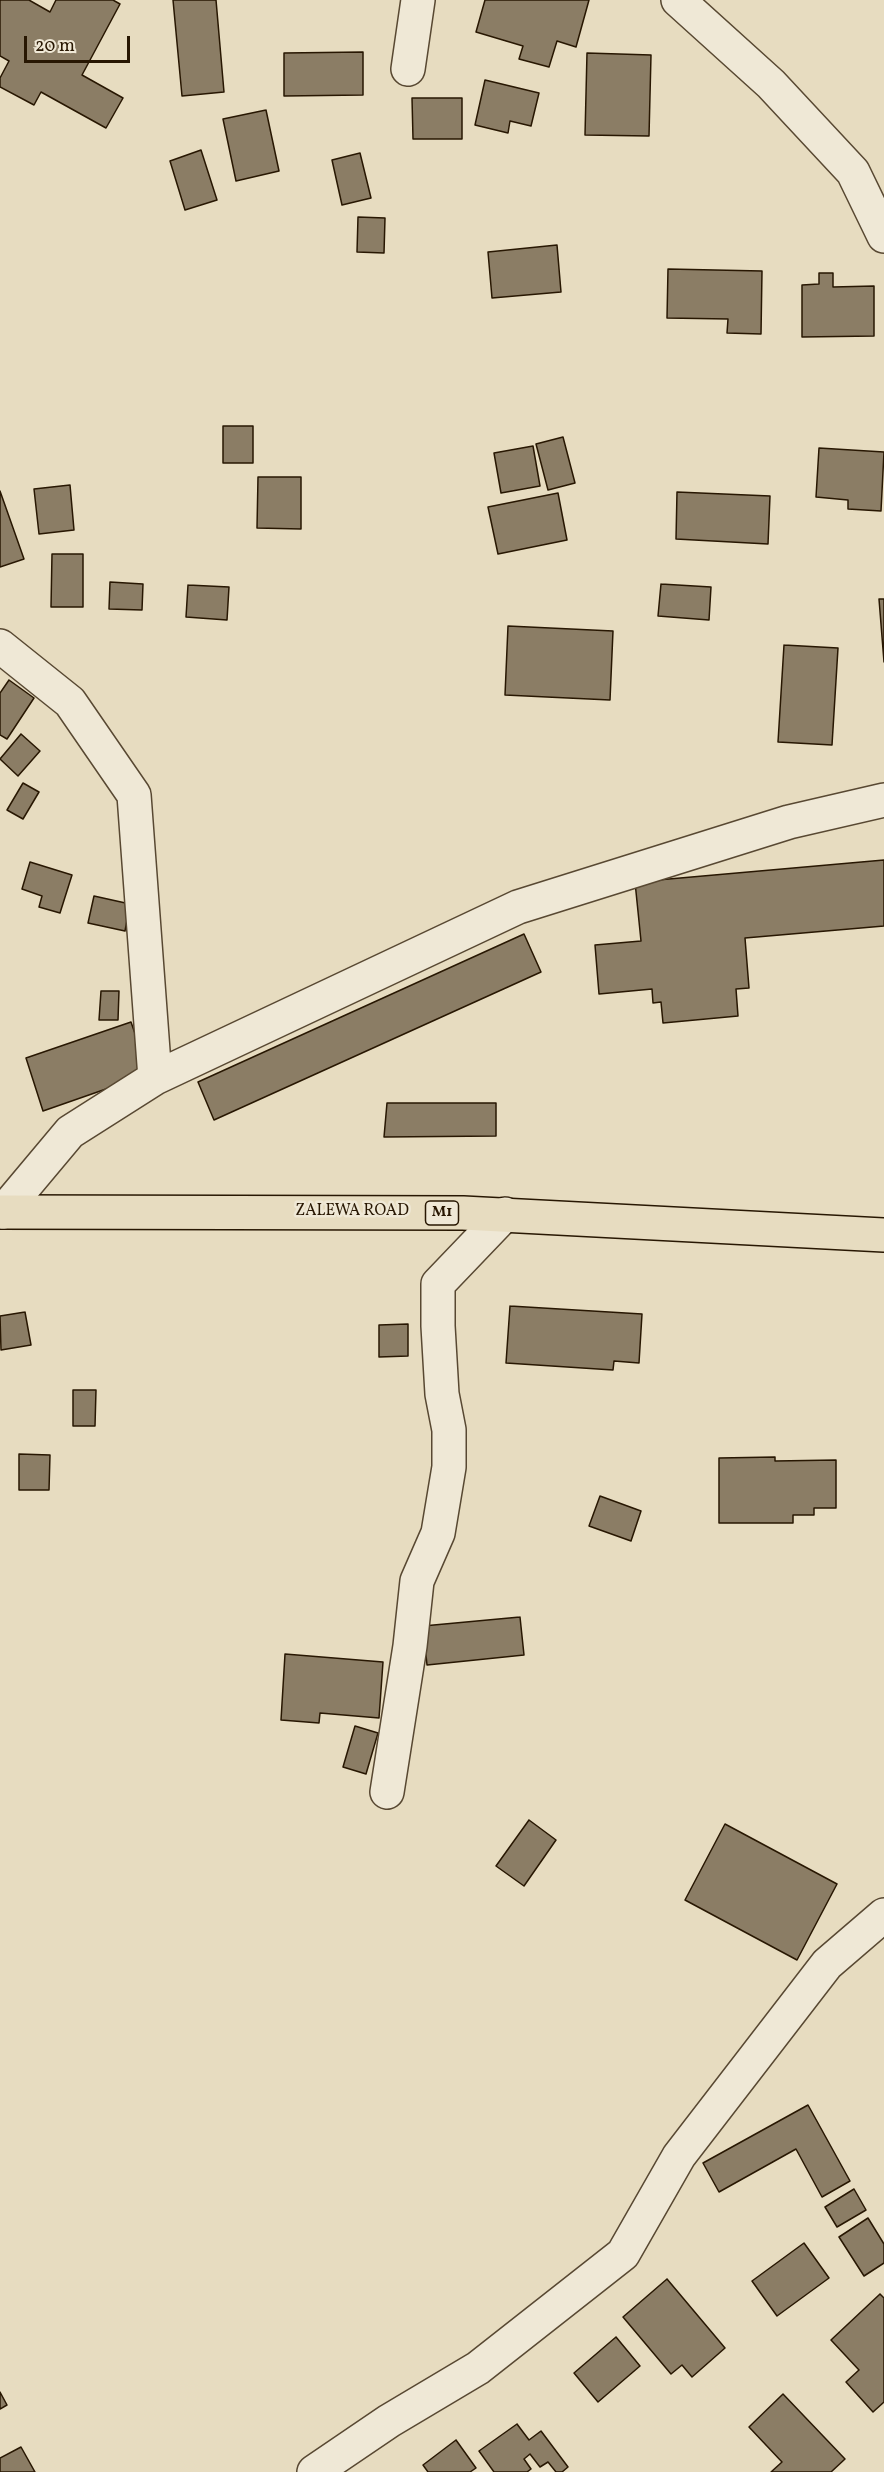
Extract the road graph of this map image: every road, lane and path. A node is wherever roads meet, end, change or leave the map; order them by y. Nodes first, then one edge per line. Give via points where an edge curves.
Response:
1 (418, 0) edge
2 (678, 0) edge
3 (408, 69) dead end
4 (884, 236) edge
5 (0, 646) edge
6 (884, 800) edge
7 (155, 1078) junction
8 (1, 1212) edge
9 (506, 1215) junction
10 (884, 1235) edge
11 (387, 1792) dead end
12 (884, 1915) edge
13 (314, 2472) edge

1 - 3 street
2 - 4 street via 771,84 854,172
5 - 7 street via 70,702 134,795
6 - 7 street via 789,822 518,907
7 - 8 street via 70,1132
8 - 9 highway, ZALEWA ROAD / M1
9 - 10 highway, ZALEWA ROAD / M1
9 - 11 street via 438,1284 448,1467 438,1533 417,1581
12 - 13 street via 827,1964 686,2147 623,2254 478,2368

